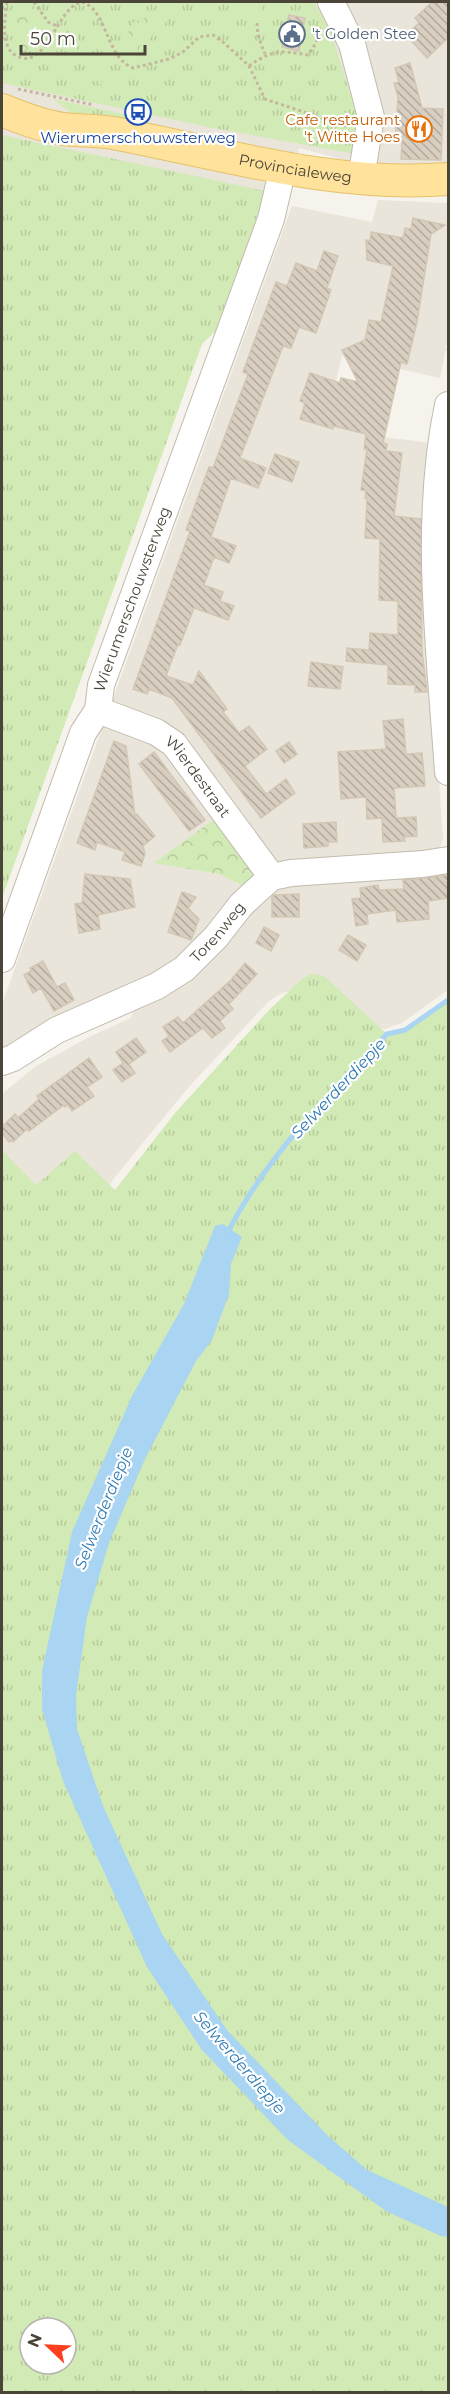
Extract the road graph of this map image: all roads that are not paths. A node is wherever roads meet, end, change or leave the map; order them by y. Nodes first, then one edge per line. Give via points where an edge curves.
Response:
1 (335, 9) edge
2 (16, 95) edge
3 (2, 110) edge
4 (104, 119) junction
5 (283, 168) junction
6 (361, 178) junction
7 (448, 179) edge
8 (448, 405) edge
9 (442, 594) edge
10 (98, 710) junction
11 (448, 772) edge
12 (448, 860) edge
13 (272, 877) junction
14 (2, 959) edge
15 (2, 1062) edge

1 - 6 street via 352,44 371,117
2 - 4 main road, Provincialeweg via 68,117
3 - 4 main road, Provincialeweg via 63,129
4 - 5 main road, Provincialeweg
5 - 6 main road, Provincialeweg
5 - 10 street, Wierumerschouwsterweg via 271,219 101,685
6 - 7 main road, Provincialeweg
8 - 9 street via 440,464
9 - 11 street
10 - 13 street, Wierdestraat via 156,732 174,744
10 - 14 street, Wierumerschouwsterweg via 83,733
12 - 13 street
13 - 15 street, Torenweg via 184,969 157,986 57,1030

